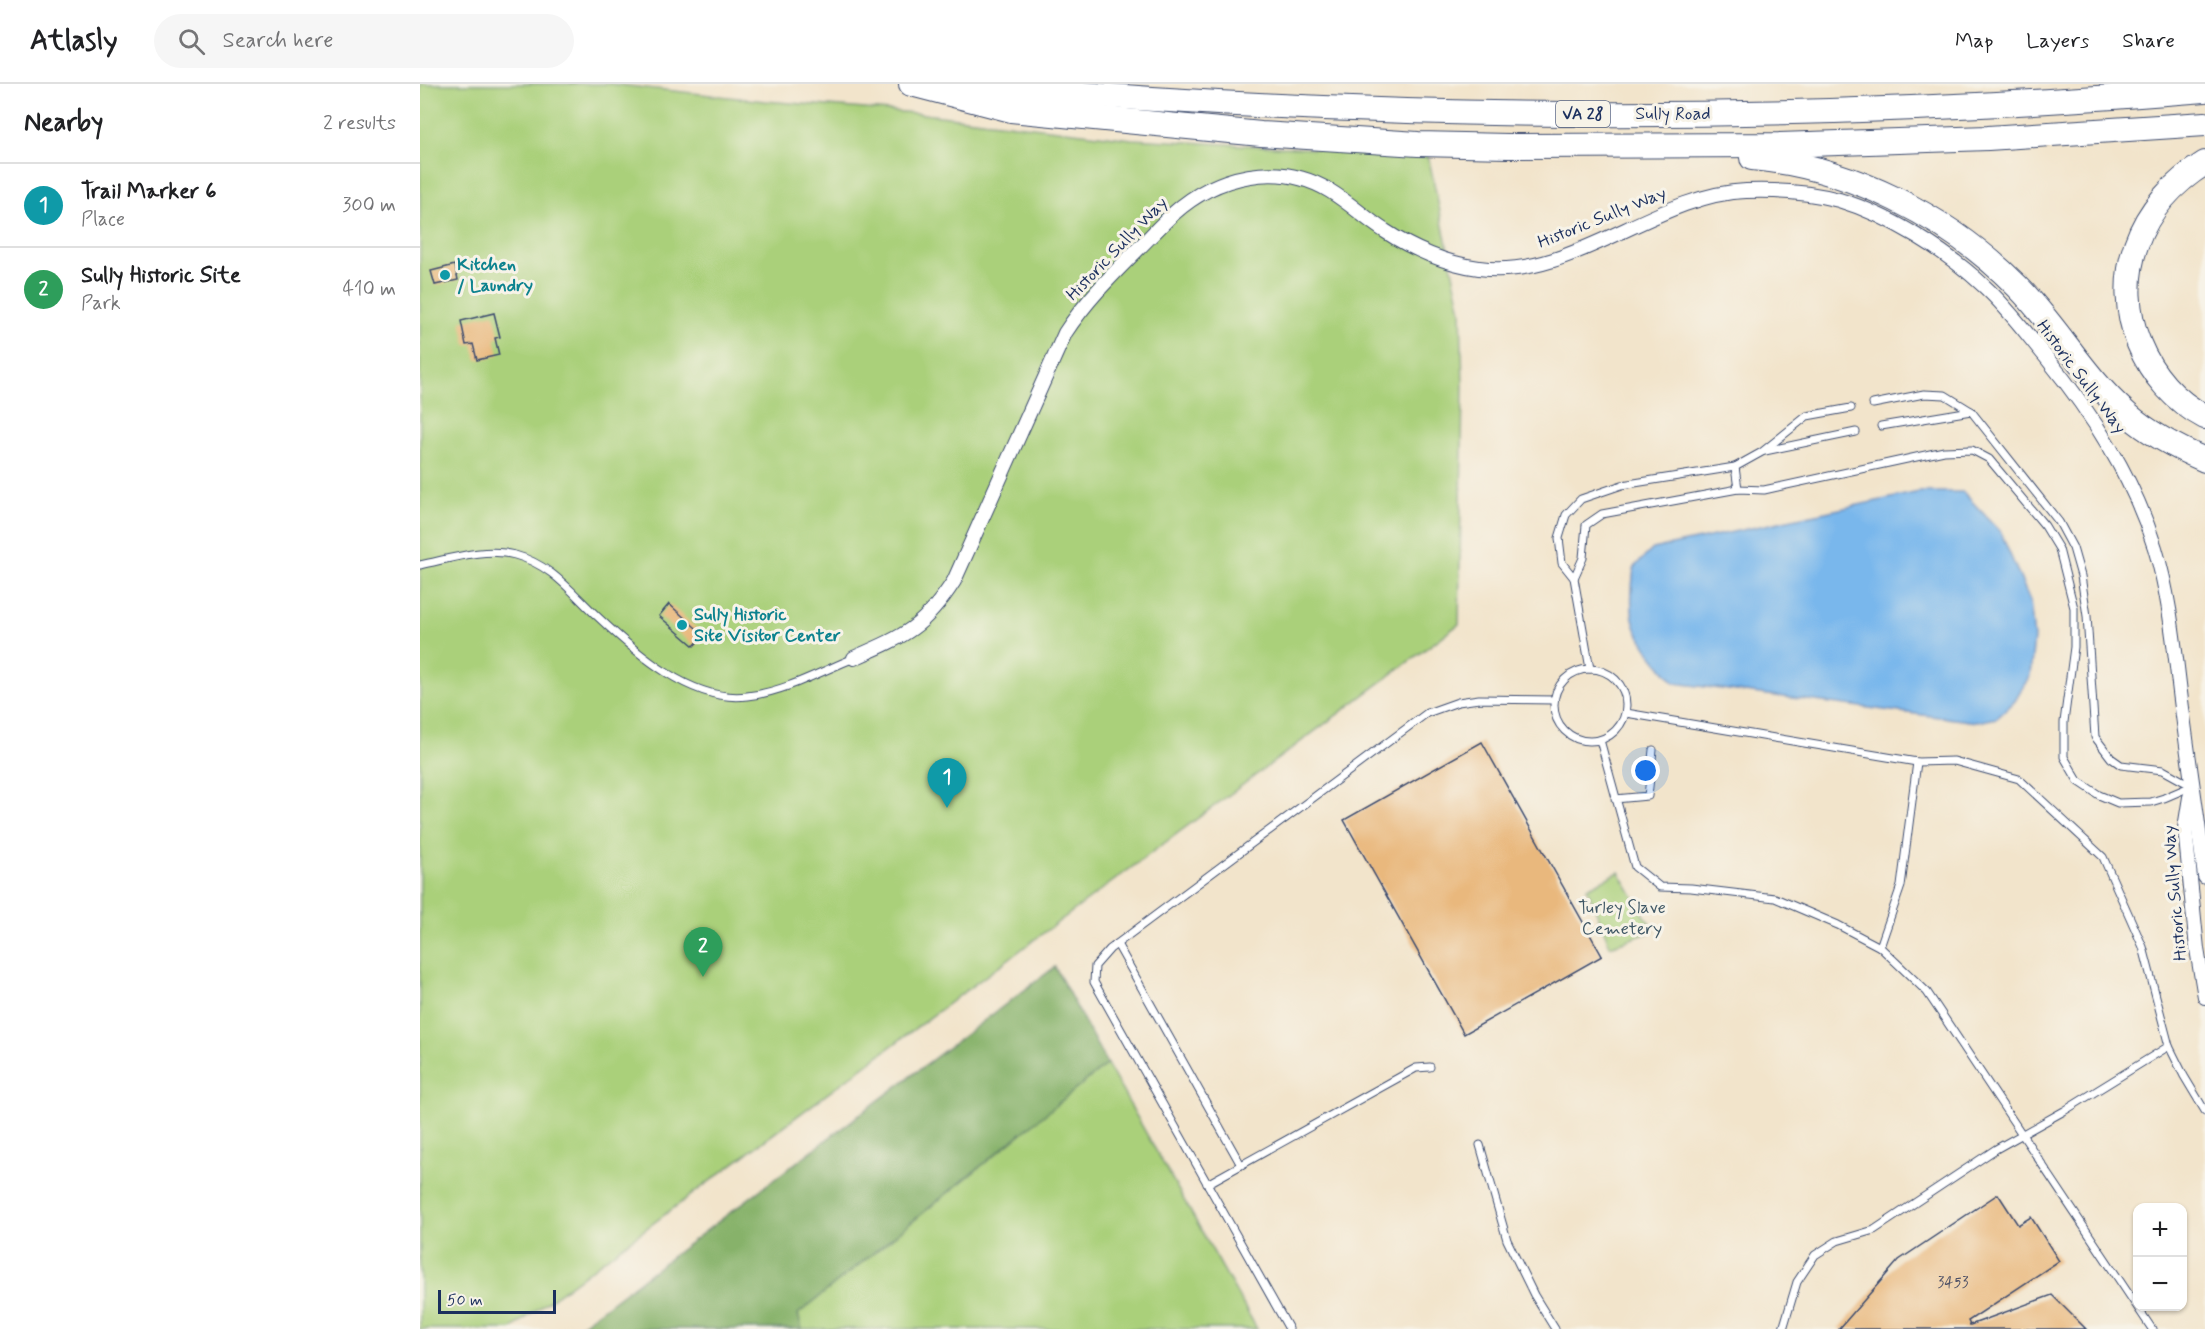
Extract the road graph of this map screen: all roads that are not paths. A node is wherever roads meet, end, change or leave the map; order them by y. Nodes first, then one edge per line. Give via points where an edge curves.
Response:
1 (911, 84) edge
2 (962, 84) edge
3 (2205, 90) edge
4 (2205, 124) edge
5 (1648, 147) junction
6 (2205, 163) edge
7 (1874, 404) dead end
8 (1851, 408) dead end
9 (1971, 411) junction
10 (2205, 417) edge
11 (1881, 426) dead end
12 (1856, 432) dead end
13 (1762, 452) junction
14 (2205, 460) edge
15 (1735, 467) junction
16 (1738, 489) junction
17 (420, 565) edge
18 (1574, 578) junction
19 (854, 658) joint
20 (1590, 669) junction
21 (1554, 700) junction
22 (1626, 713) junction
23 (1600, 740) junction
24 (1653, 750) dead end
25 (1917, 762) junction
26 (2195, 786) junction
27 (1616, 799) junction
28 (2205, 876) edge
29 (1117, 944) junction
30 (1880, 947) junction
31 (2205, 997) edge
32 (2169, 1046) junction
33 (1430, 1068) dead end
34 (2205, 1111) edge
35 (2023, 1134) junction
36 (1480, 1145) dead end
37 (1241, 1165) junction
38 (1206, 1184) junction
39 (1289, 1329) edge
40 (1555, 1329) edge
41 (1783, 1329) edge
42 (2152, 1329) edge

1 - 5 highway via 1011,110 1261,134 1418,144
2 - 3 highway, Sully Road / VA 28 via 1308,108 1650,114 1949,107
4 - 5 highway via 1920,141
5 - 14 highway via 1805,166 1852,181 1924,216 1975,249 2017,286 2126,413 2163,440
6 - 10 highway via 2165,195 2144,226 2132,260 2128,294 2133,327 2145,359 2166,388
7 - 9 lane via 1924,394 1945,395
8 - 13 lane via 1807,416
9 - 11 lane
9 - 26 lane via 2058,522 2073,548 2087,616 2095,737 2121,765 2163,770
12 - 13 lane
13 - 15 lane
15 - 16 lane
15 - 18 lane via 1622,485 1581,499 1566,515 1559,538 1562,563
16 - 18 lane via 1602,514 1586,525 1583,558
16 - 26 lane via 1764,490 1944,451 1972,450 1989,459 2045,526 2059,549 2074,608 2064,757 2078,781 2118,803 2151,802
17 - 19 lane via 490,552 532,561 551,571 643,656 678,681 716,694 746,697 788,686
18 - 20 lane
19 - 26 street, Historic Sully Way via 913,629 937,607 954,581 1060,344 1078,314 1175,212 1223,182 1262,174 1297,177 1330,191 1384,231 1423,252 1493,269 1534,265 1571,254 1696,200 1735,191 1779,191 1840,201 1862,209 1924,241 1956,263 2006,308 2085,407 2127,478 2154,546 2172,629
20 - 21 lane via 1563,682
20 - 22 lane via 1600,670 1618,682
21 - 23 lane via 1559,724 1567,733 1588,742
21 - 29 lane via 1479,699 1427,713
22 - 23 lane via 1617,730
22 - 25 lane
23 - 27 lane
24 - 27 lane via 1648,796
25 - 30 lane via 1901,886
25 - 32 lane via 1954,761 2019,779 2103,857 2143,947
26 - 28 street, Historic Sully Way
26 - 31 street, Historic Sully Way via 2185,828
27 - 30 lane via 1635,867 1660,887 1775,898
29 - 37 lane
29 - 38 lane via 1095,966 1094,982
30 - 35 lane via 1926,992
32 - 34 lane
32 - 35 lane
33 - 37 lane via 1416,1068
35 - 41 lane via 1874,1230 1837,1241 1815,1255 1797,1282
35 - 42 lane
36 - 40 lane via 1507,1240
37 - 38 lane
38 - 39 lane

